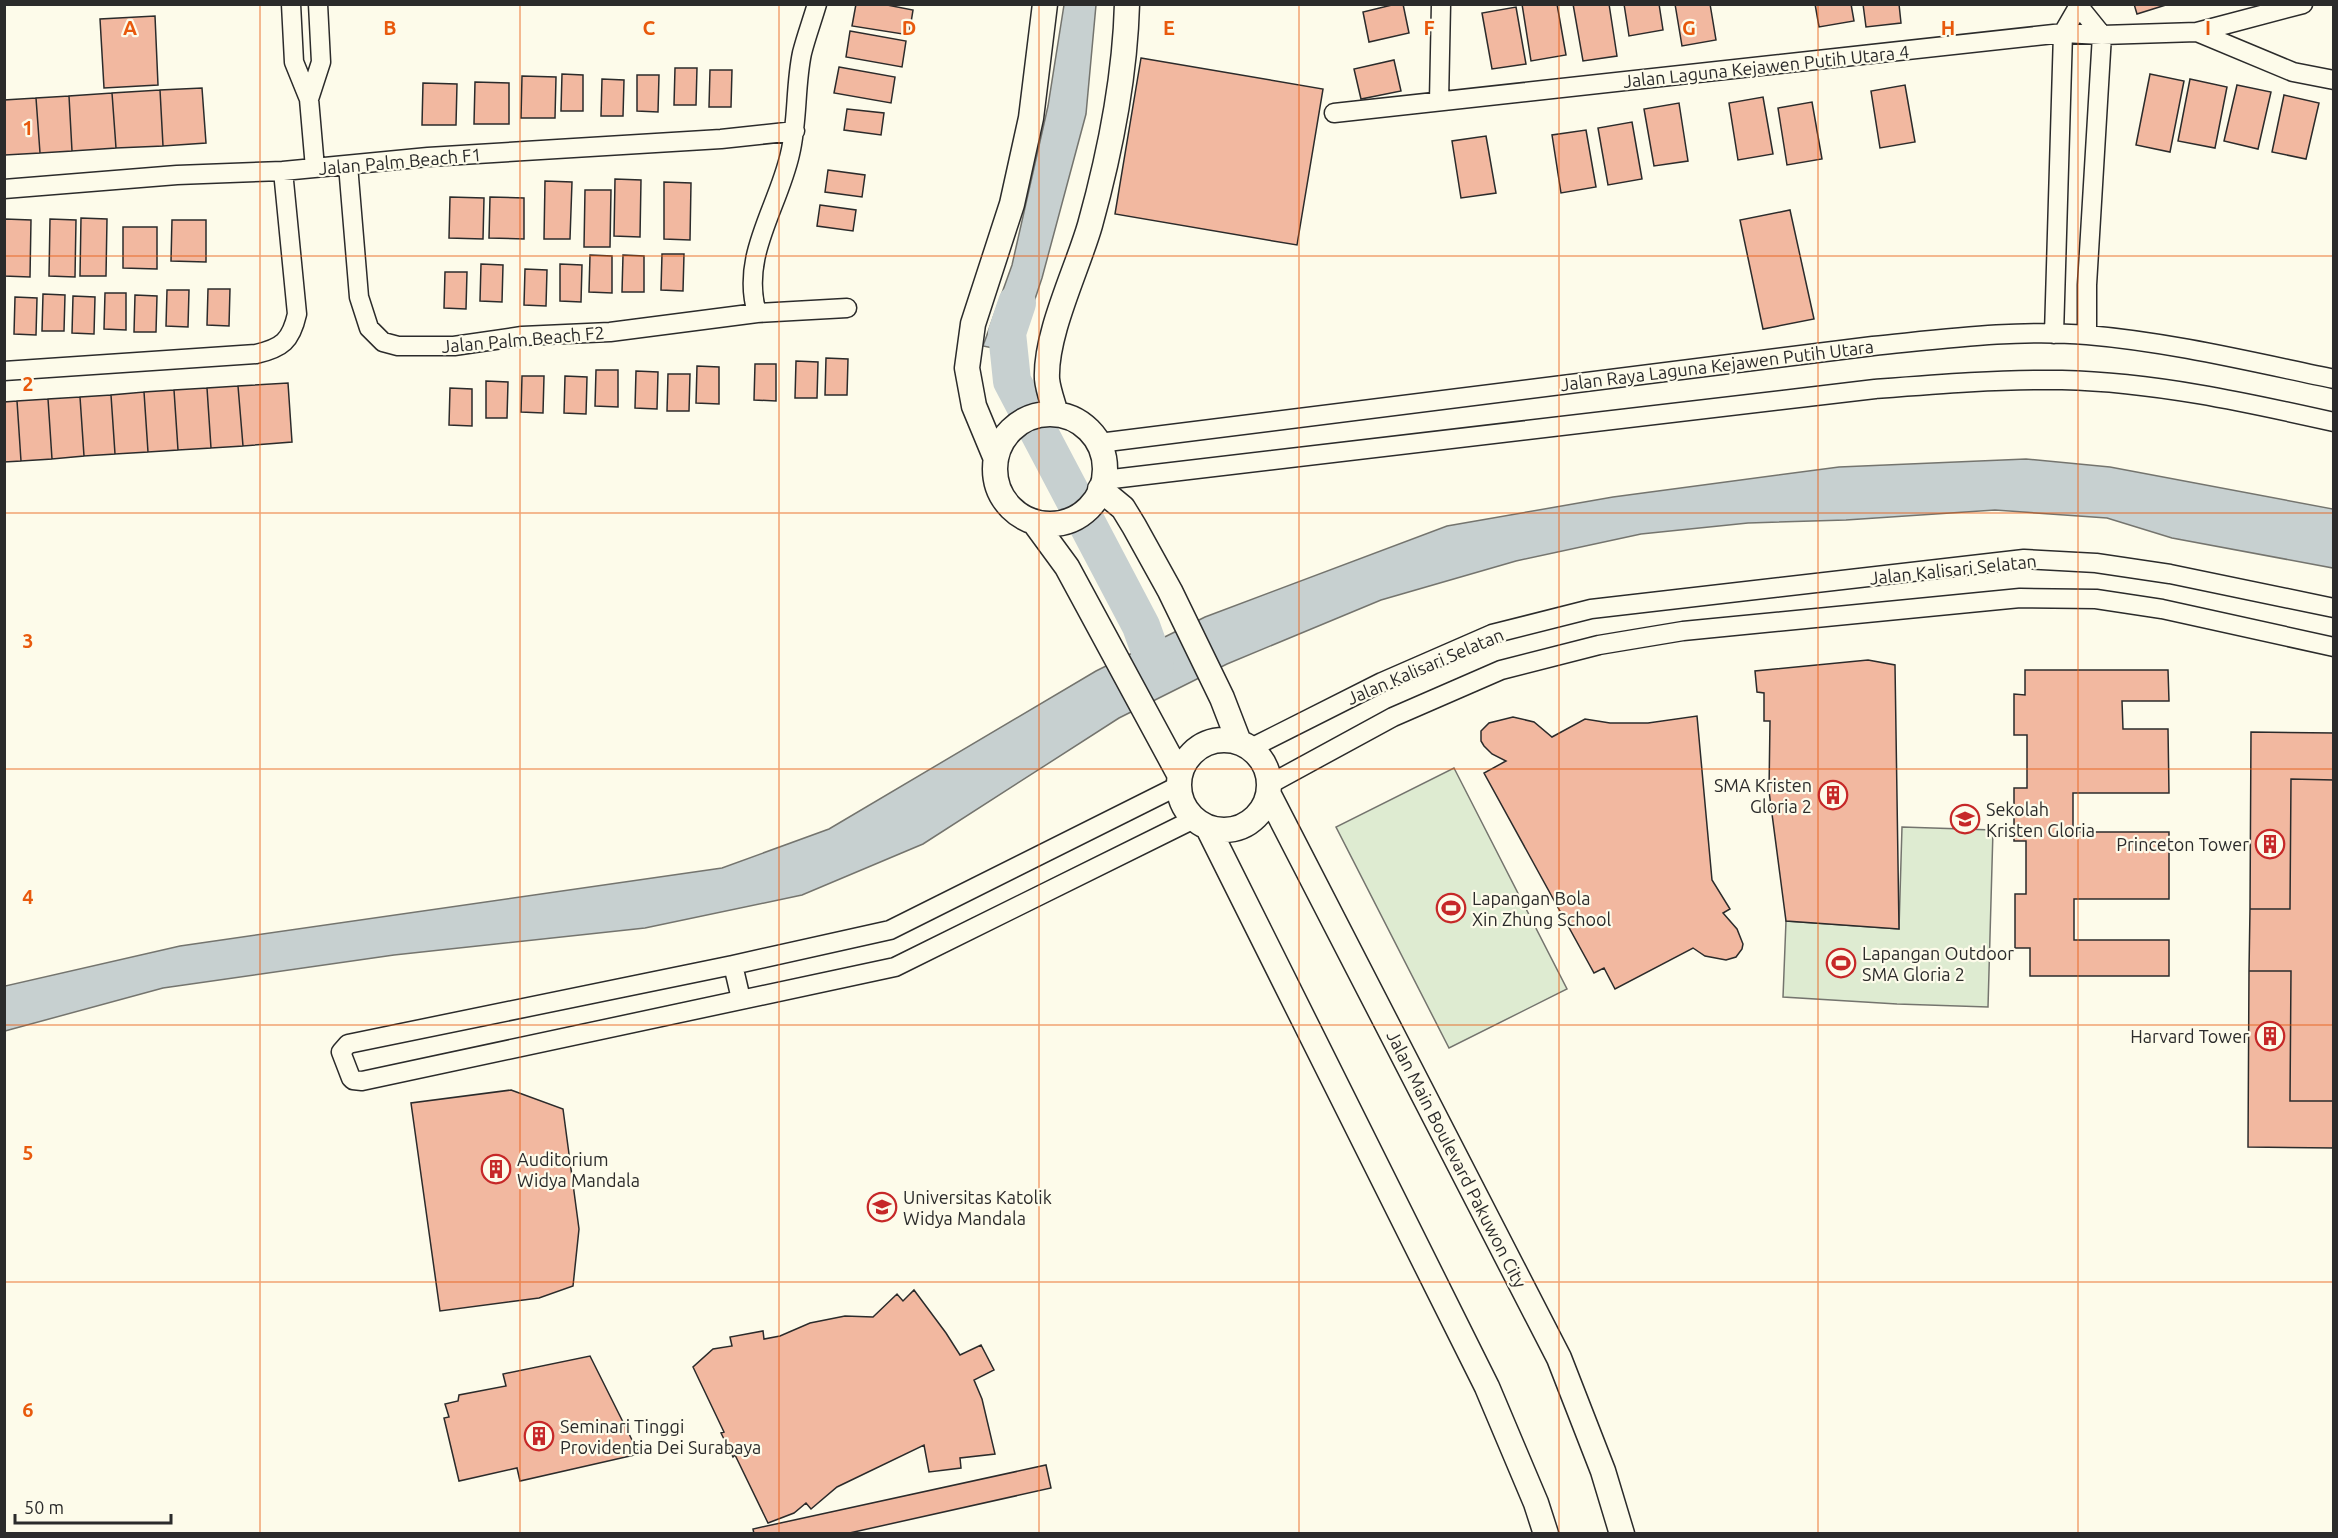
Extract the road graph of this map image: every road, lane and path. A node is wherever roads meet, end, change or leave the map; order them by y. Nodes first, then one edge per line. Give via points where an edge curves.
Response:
1 (291, 4) edge
2 (318, 4) edge
3 (817, 4) edge
4 (1045, 4) edge
5 (1128, 4) edge
6 (1441, 4) edge
7 (2303, 4) edge
8 (2078, 6) edge
9 (2197, 32) junction
10 (2063, 33) junction
11 (2102, 35) junction
12 (2334, 80) edge
13 (309, 99) junction
14 (1439, 101) junction
15 (1335, 113) dead end
16 (795, 131) junction
17 (348, 165) junction
18 (315, 168) junction
19 (283, 171) junction
20 (4, 189) edge
21 (847, 308) dead end
22 (757, 313) junction
23 (2054, 334) junction
24 (2087, 335) junction
25 (4, 371) edge
26 (2334, 379) edge
27 (1056, 414) junction
28 (2334, 422) edge
29 (1099, 443) junction
30 (996, 459) junction
31 (1102, 484) junction
32 (1034, 522) junction
33 (1678, 600) junction
34 (2334, 608) edge
35 (1683, 632) junction
36 (2334, 647) edge
37 (1245, 745) junction
38 (1179, 780) junction
39 (1269, 789) junction
40 (1201, 823) junction
41 (733, 965) junction
42 (741, 999) junction
43 (1546, 1533) edge
44 (1623, 1533) edge

1 - 13 street via 294,62
2 - 13 street via 321,62
3 - 16 street via 801,54
4 - 30 street via 1031,117 1012,204 973,324 967,368 974,406
5 - 27 street via 1113,132 1089,226 1048,351 1047,380
6 - 14 street
7 - 9 street, Jalan Laguna Kejawen Putih Utara 4
8 - 10 street
8 - 11 street
9 - 11 street, Jalan Laguna Kejawen Putih Utara 4
9 - 12 street, Jalan Laguna Kejawen Putih Utara 4 via 2293,72
10 - 11 street, Jalan Laguna Kejawen Putih Utara 4
10 - 14 street, Jalan Laguna Kejawen Putih Utara 4
10 - 23 street
11 - 24 street
13 - 18 street
14 - 15 street, Jalan Laguna Kejawen Putih Utara 4
16 - 17 street, Jalan Palm Beach F1 via 721,140
16 - 22 street via 790,157 755,252 752,296
17 - 18 street, Jalan Palm Beach F1
17 - 22 street, Jalan Palm Beach F2 via 359,297 369,328 383,342 398,346 454,346
18 - 19 street, Jalan Palm Beach F1
19 - 20 street, Jalan Palm Beach F1
19 - 25 street via 297,314 288,338 274,350
21 - 22 street, Jalan Palm Beach F2
23 - 24 street, Jalan Raya Laguna Kejawen Putih Utara
23 - 29 street, Jalan Raya Laguna Kejawen Putih Utara via 1971,336 1873,346
24 - 26 street, Jalan Raya Laguna Kejawen Putih Utara via 2158,344
27 - 29 street via 1088,428
27 - 30 street via 1036,416 1017,424 1003,440
28 - 31 street via 2148,387 2064,380 1976,380 1863,390
29 - 31 street via 1104,462
30 - 32 street via 996,478 1003,497 1016,512
31 - 32 street via 1097,499 1069,521
31 - 37 street via 1123,508 1170,591
32 - 38 street via 1067,567 1160,736
33 - 34 street, Jalan Kalisari Selatan via 2024,559 2096,563 2170,574
33 - 35 street
33 - 37 street, Jalan Kalisari Selatan via 1591,609 1492,634
35 - 36 street, Jalan Kalisari Selatan via 2020,598 2096,599 2162,609
35 - 39 street, Jalan Kalisari Selatan via 1599,645 1501,670 1393,717
37 - 38 street via 1214,740 1203,745 1184,762
37 - 39 street via 1264,764
38 - 40 street via 1183,805
38 - 41 street via 890,930
39 - 40 street via 1259,814 1241,827 1230,830
39 - 44 street, Jalan Main Boulevard Pakuwon City via 1558,1358
40 - 42 street via 895,967
40 - 43 street via 1487,1387
41 - 42 street
41 - 42 street via 348,1044 341,1052 351,1078 362,1081

